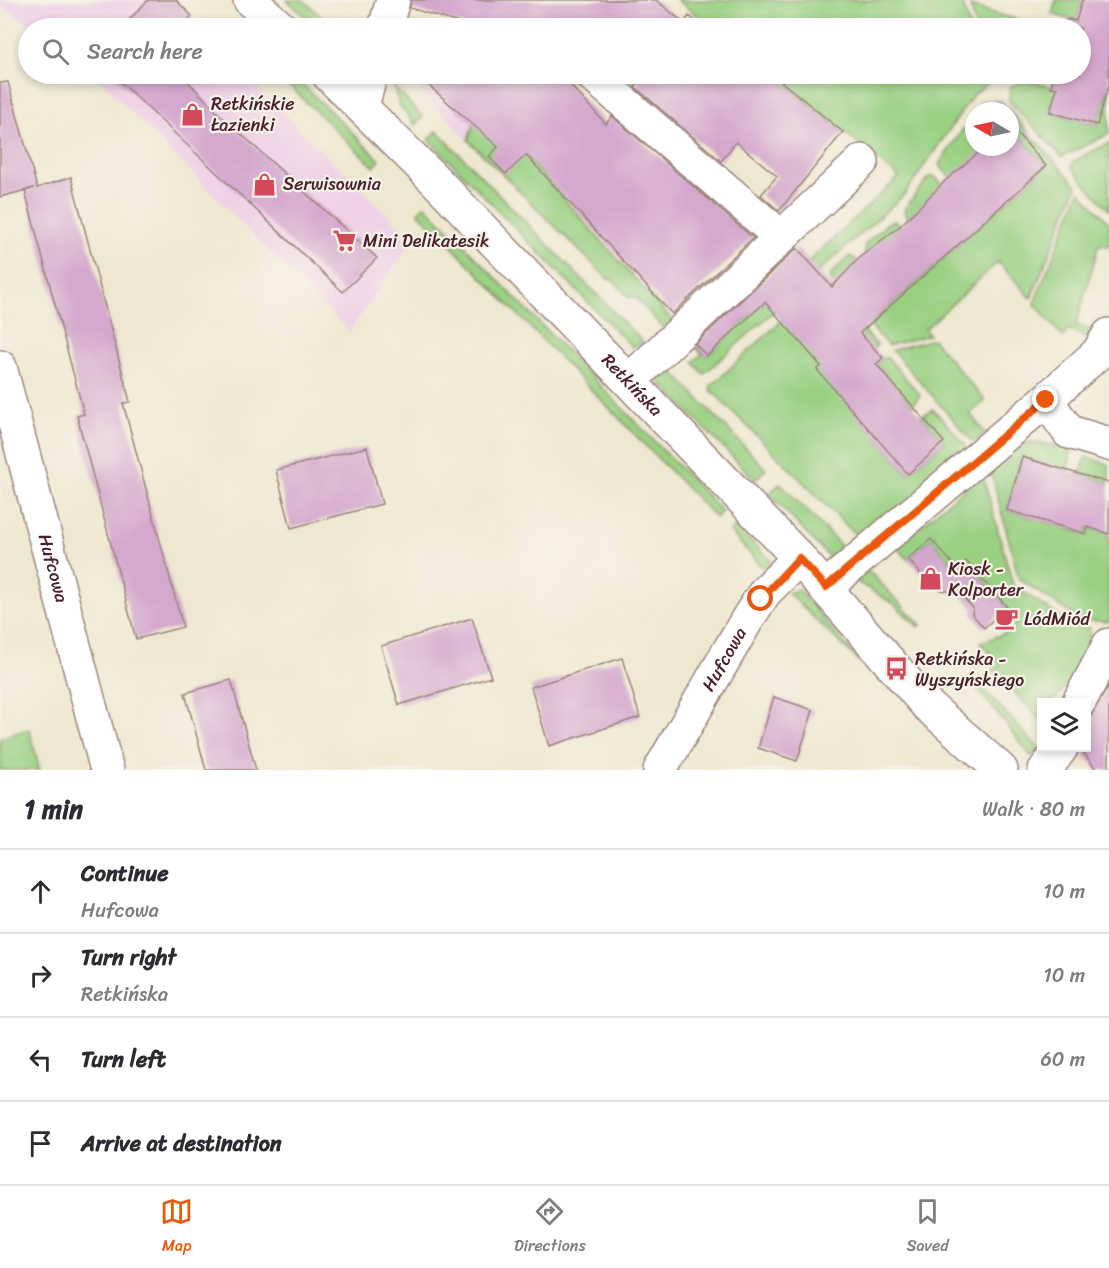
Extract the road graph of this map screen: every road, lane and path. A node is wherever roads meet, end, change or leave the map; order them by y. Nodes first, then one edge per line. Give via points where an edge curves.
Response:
1 (250, 0) edge
2 (393, 0) edge
3 (270, 18) edge
4 (388, 18) edge
5 (339, 84) edge
6 (368, 84) edge
7 (603, 84) edge
8 (362, 106) junction
9 (862, 160) dead end
10 (781, 237) junction
11 (1109, 334) edge
12 (0, 367) edge
13 (629, 381) junction
14 (1046, 400) junction
15 (1109, 444) edge
16 (799, 558) junction
17 (826, 587) junction
18 (1109, 645) edge
19 (1081, 698) edge
20 (927, 705) junction
21 (1058, 752) edge
22 (106, 770) edge
23 (660, 770) edge
24 (966, 770) edge
25 (1000, 770) edge
26 (1045, 770) edge

1 - 3 street
2 - 4 street
5 - 8 street, Retkińska
6 - 8 street
7 - 10 street
8 - 13 street, Retkińska
9 - 10 street
10 - 13 street
11 - 14 street via 1098,353
12 - 22 street, Hufcowa
13 - 16 street, Retkińska
14 - 15 street via 1069,432
14 - 17 street
16 - 17 street, Retkińska
16 - 23 street, Hufcowa via 765,592
17 - 20 street, Retkińska
18 - 19 street
20 - 24 street, Retkińska
20 - 25 street, Retkińska
21 - 26 street

